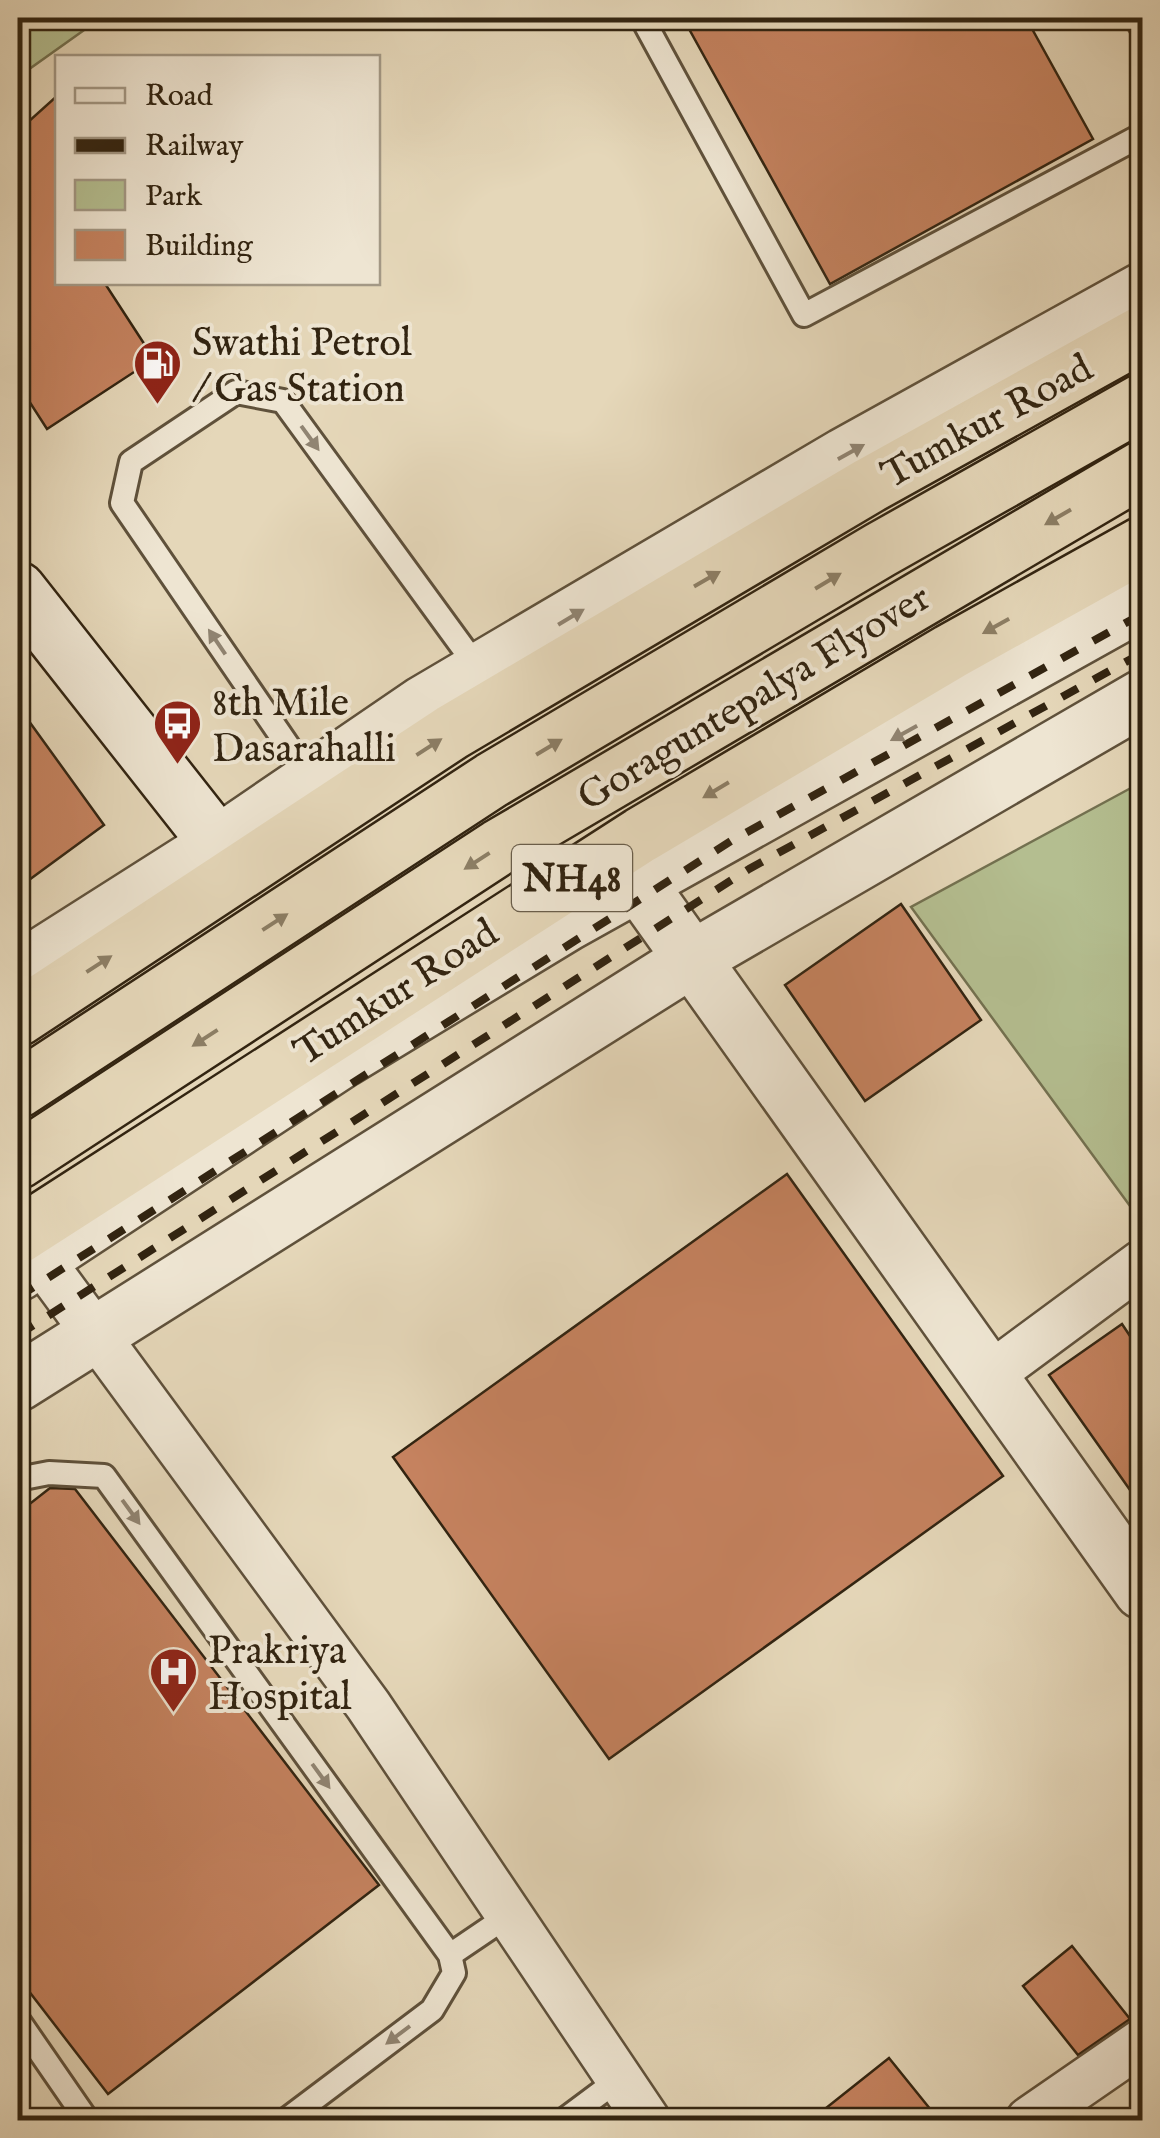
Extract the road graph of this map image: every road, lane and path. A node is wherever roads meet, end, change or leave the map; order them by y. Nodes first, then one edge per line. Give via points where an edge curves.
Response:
1 (642, 18) edge
2 (1136, 18) edge
3 (1142, 28) edge
4 (1142, 135) edge
5 (1142, 290) edge
6 (1142, 334) edge
7 (1142, 402) edge
8 (910, 441) junction
9 (1142, 469) edge
10 (1142, 545) edge
11 (18, 590) edge
12 (1142, 602) edge
13 (480, 671) junction
14 (1142, 698) edge
15 (312, 780) junction
16 (218, 844) junction
17 (638, 883) junction
18 (692, 959) junction
19 (18, 971) edge
20 (18, 1018) edge
21 (18, 1090) edge
22 (18, 1161) edge
23 (24, 1250) edge
24 (1142, 1263) edge
25 (94, 1334) junction
26 (990, 1376) junction
27 (18, 1383) edge
28 (18, 1479) edge
29 (1142, 1591) edge
30 (509, 1915) junction
31 (450, 1955) junction
32 (18, 2020) edge
33 (1142, 2042) edge
34 (619, 2079) junction
35 (87, 2120) edge
36 (286, 2120) edge
37 (564, 2120) edge
38 (647, 2120) edge
39 (1030, 2120) edge

1 - 4 lane via 804,316
2 - 3 lane
5 - 8 street
6 - 8 highway, Tumkur Road
21 -> 7 highway, Goraguntepalya Flyover via 492,780
13 -> 8 street
20 -> 8 highway, Tumkur Road
9 -> 22 highway, Goraguntepalya Flyover via 498,847
10 -> 23 highway, Tumkur Road / NH48 via 641,835
11 - 16 street
12 -> 17 street
13 - 15 street
15 -> 13 lane via 122,503 131,462 236,392 283,401
14 - 18 street
15 - 16 street
16 - 19 street
17 - 18 street
17 - 23 street
18 - 25 street
18 - 26 street
23 - 25 street
24 - 26 street
25 - 27 street
25 - 30 street via 368,1704
26 - 29 street
28 -> 31 lane via 48,1472 104,1476
30 - 31 lane
30 - 34 street
31 -> 36 lane via 454,1973 432,2010
32 - 35 lane
33 - 39 street
34 - 37 lane
34 - 38 street

